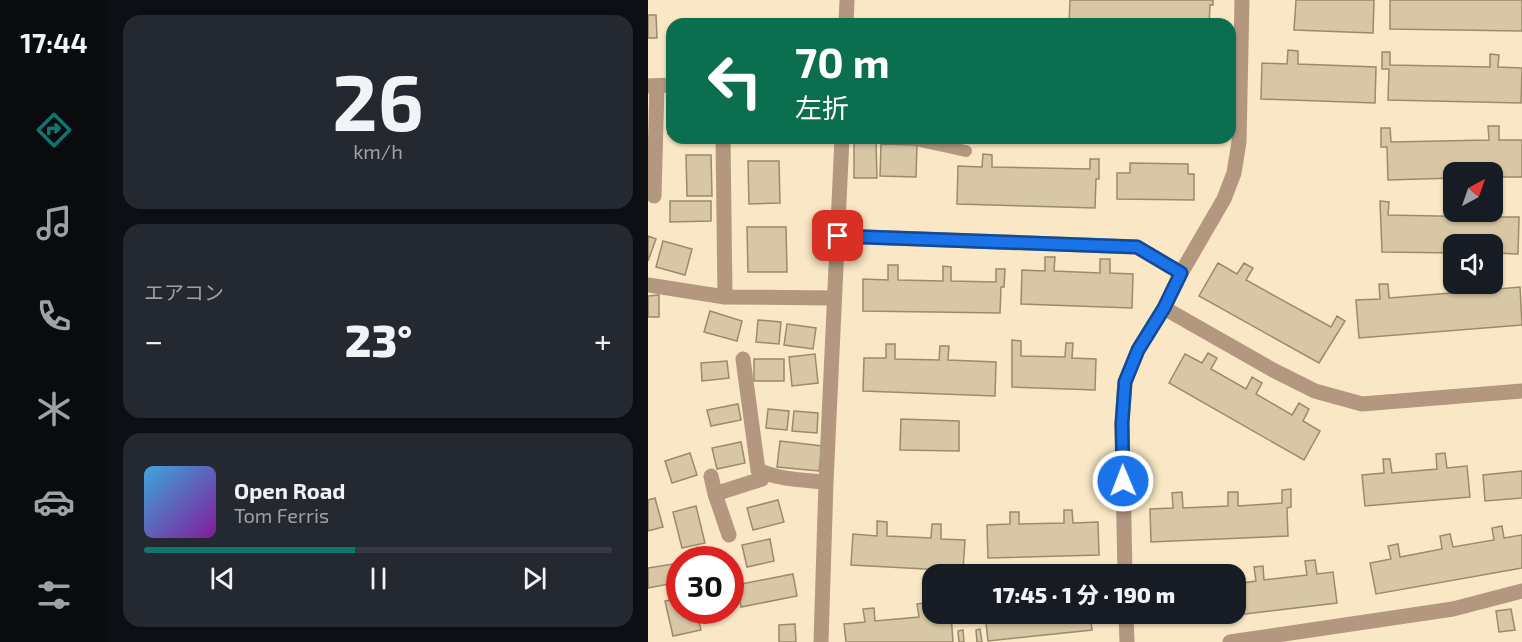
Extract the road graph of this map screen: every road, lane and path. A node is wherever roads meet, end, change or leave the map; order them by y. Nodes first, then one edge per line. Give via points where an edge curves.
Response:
1 (847, 0) edge
2 (1242, 0) edge
3 (846, 18) edge
4 (659, 85) edge
5 (723, 144) edge
6 (842, 144) edge
7 (934, 144) edge
8 (966, 151) dead end
9 (654, 196) dead end
10 (838, 236) junction
11 (1181, 273) junction
12 (648, 285) edge
13 (725, 297) junction
14 (834, 298) junction
15 (1164, 308) junction
16 (743, 359) dead end
17 (1522, 391) edge
18 (765, 473) junction
19 (711, 476) dead end
20 (826, 482) junction
21 (715, 494) junction
22 (729, 536) dead end
23 (1125, 564) edge
24 (1522, 591) edge
25 (1126, 624) edge
26 (821, 642) edge
27 (1127, 642) edge
28 (1230, 642) edge

1 - 3 street
2 - 11 street via 1239,142 1234,173 1224,199
4 - 9 street
5 - 13 street
6 - 10 street
7 - 8 lane
10 - 11 street via 1137,247
10 - 14 street
11 - 15 street
12 - 13 street
13 - 14 street
14 - 20 street
15 - 17 street via 1316,391 1362,404
15 - 23 street via 1138,350 1125,382
16 - 18 street via 758,470
18 - 20 street
18 - 21 street via 762,479
19 - 21 street
20 - 26 street
21 - 22 street
24 - 28 street via 1453,609
25 - 27 street

